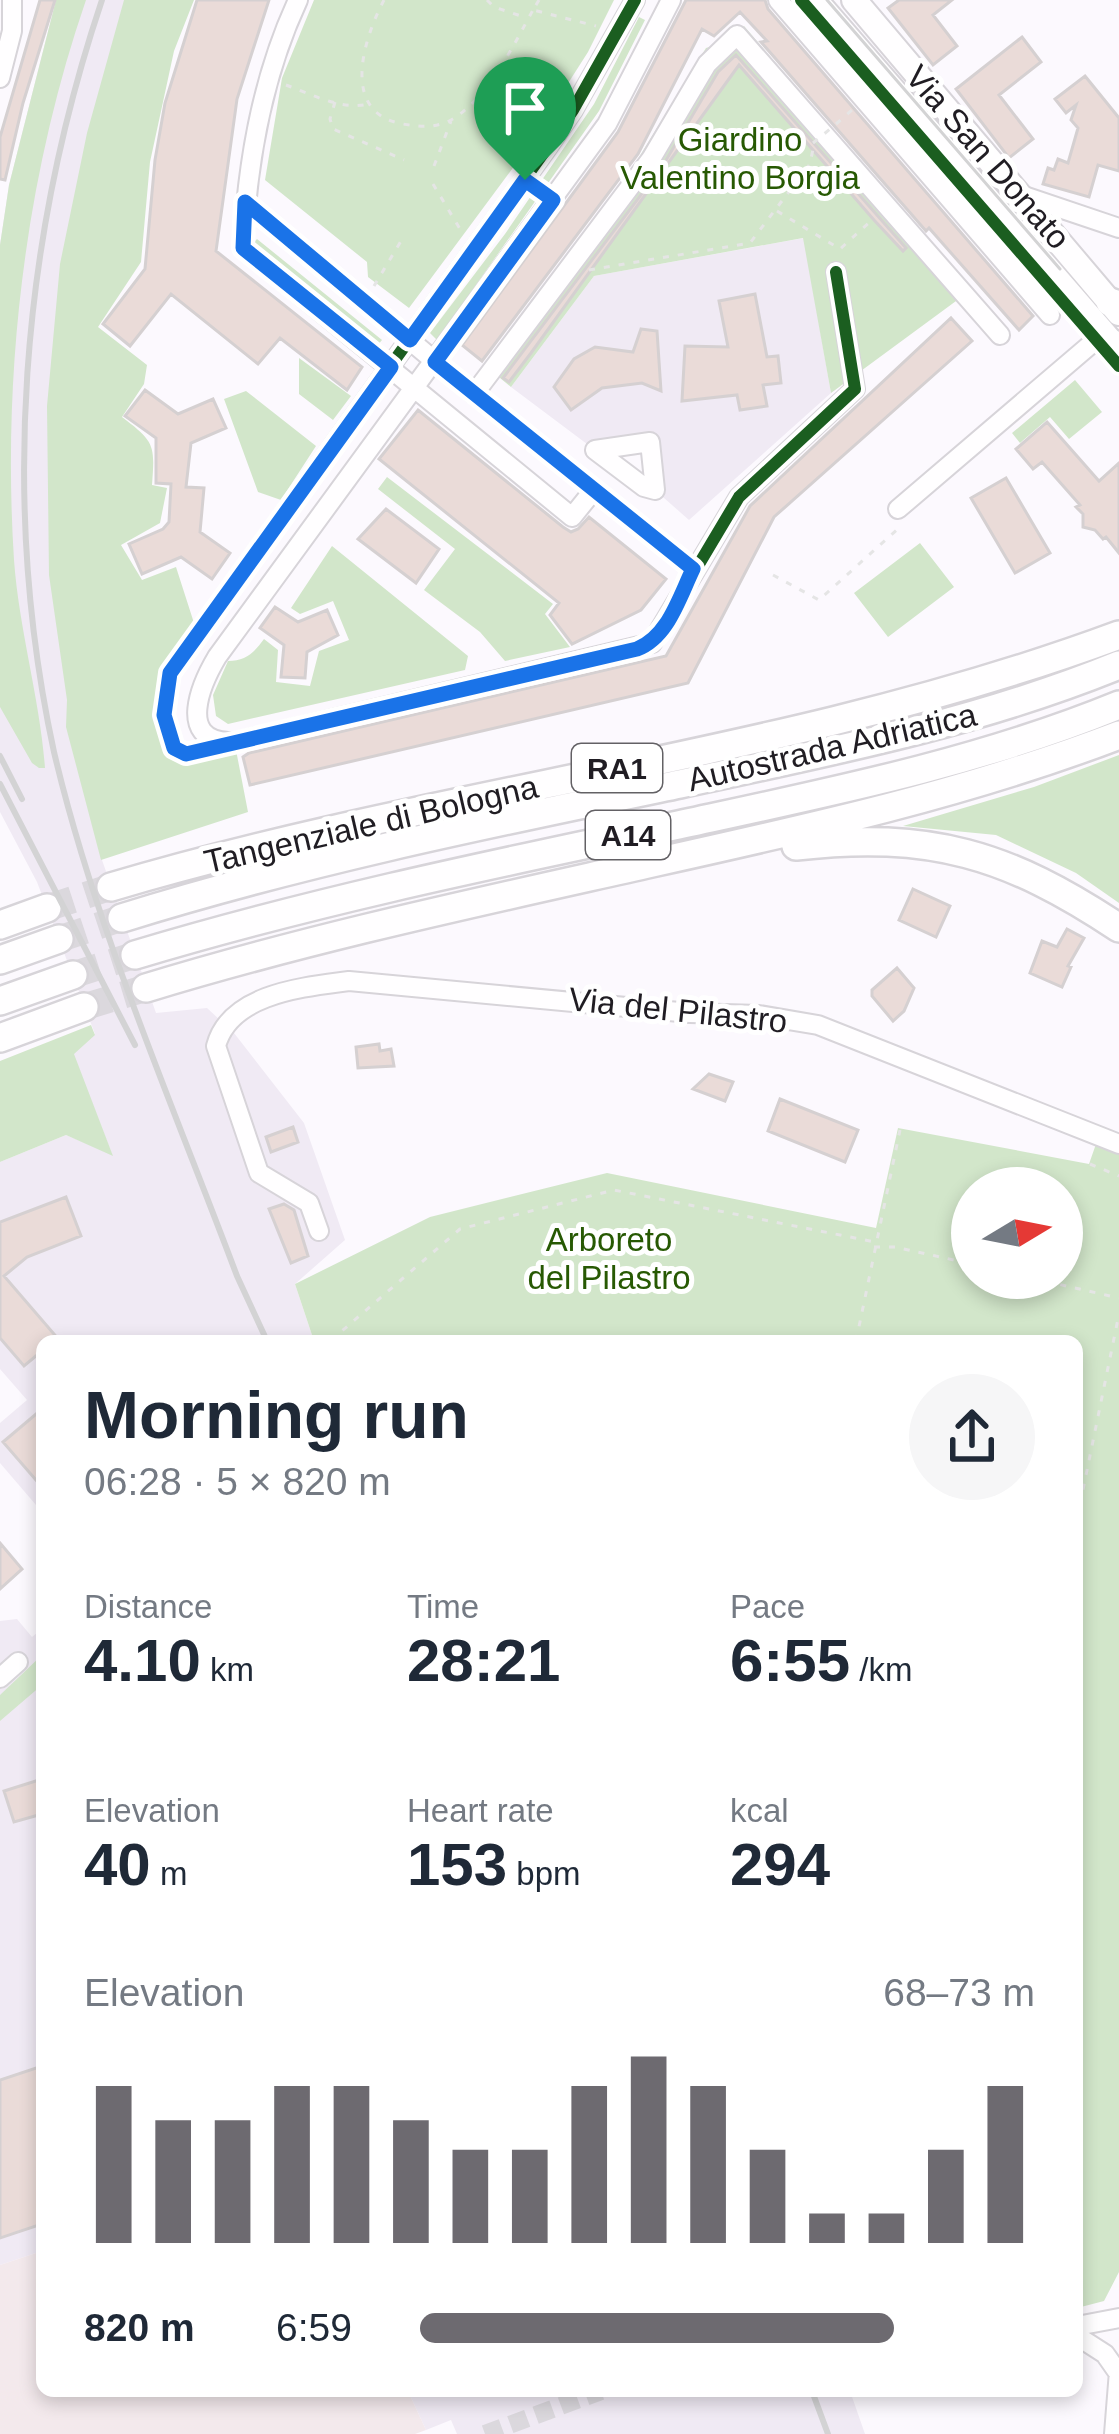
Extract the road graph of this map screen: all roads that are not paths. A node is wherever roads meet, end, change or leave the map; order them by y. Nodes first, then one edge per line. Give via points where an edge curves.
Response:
1 (12, 0) edge
2 (298, 0) edge
3 (671, 0) edge
4 (778, 0) edge
5 (815, 0) edge
6 (633, 3) edge
7 (862, 3) edge
8 (660, 20) junction
9 (838, 26) junction
10 (0, 78) edge
11 (525, 180) junction
12 (1016, 193) junction
13 (553, 200) junction
14 (245, 202) junction
15 (1119, 228) edge
16 (836, 272) dead end
17 (1050, 315) dead end
18 (1115, 328) edge
19 (1000, 335) dead end
20 (410, 340) junction
21 (435, 362) junction
22 (391, 367) junction
23 (416, 387) junction
24 (474, 394) junction
25 (593, 491) junction
26 (900, 518) road end
27 (693, 569) junction
28 (1119, 635) edge
29 (1119, 664) edge
30 (1119, 705) edge
31 (1119, 735) edge
32 (232, 743) junction
33 (649, 864) junction
34 (111, 887) tunnel mouth
35 (41, 910) tunnel mouth
36 (122, 919) tunnel mouth
37 (0, 923) edge
38 (1119, 928) edge
39 (59, 939) tunnel mouth
40 (135, 956) tunnel mouth
41 (0, 960) edge
42 (73, 976) tunnel mouth
43 (146, 988) tunnel mouth
44 (0, 1001) edge
45 (85, 1007) tunnel mouth
46 (0, 1038) edge
47 (1119, 1144) edge
48 (319, 1231) dead end
49 (18, 1662) dead end
50 (0, 1678) edge
51 (1119, 2318) edge
52 (1083, 2325) edge
53 (1083, 2340) edge
54 (1119, 2373) edge
55 (1114, 2434) edge

1 - 10 street
2 - 14 street via 268,80
3 - 8 street
4 - 17 street, Via San Donato
5 - 9 main road, Via San Donato
6 - 8 street
6 - 11 street
7 - 9 street
7 - 12 main road, Via San Donato
8 - 13 street via 607,124
9 - 18 main road, Via San Donato
11 - 13 street
11 - 20 street
12 - 15 street
12 - 18 main road, Via San Donato
13 - 21 street
14 - 20 street
14 - 22 street via 243,248
16 - 27 street via 855,389 739,496
18 - 26 street
19 - 24 street via 736,35 706,64 651,159
20 - 21 street
20 - 22 street
21 - 23 street
21 - 24 street
22 - 23 street
22 - 32 street via 170,673 164,715 174,748 186,754
23 - 25 street via 572,517
23 - 32 street via 203,680 198,726
24 - 25 street
25 - 27 street
27 - 32 street via 662,631 637,649
28 - 34 highway, Tangenziale di Bologna / RA1 via 928,699 360,821
29 - 36 highway, Autostrada Adriatica / A14 via 923,731 364,851
30 - 40 highway, Autostrada Adriatica / A14 via 848,788 373,891
31 - 33 highway via 924,798
33 - 38 highway via 833,842 922,844 1015,868
33 - 43 highway
35 - 37 highway
39 - 41 highway
42 - 44 highway
45 - 46 highway
47 - 48 street, Via del Pilastro via 818,1025 350,981 246,1008 216,1046 259,1174 309,1203
49 - 50 street
51 - 52 street
53 - 54 street
54 - 55 street

